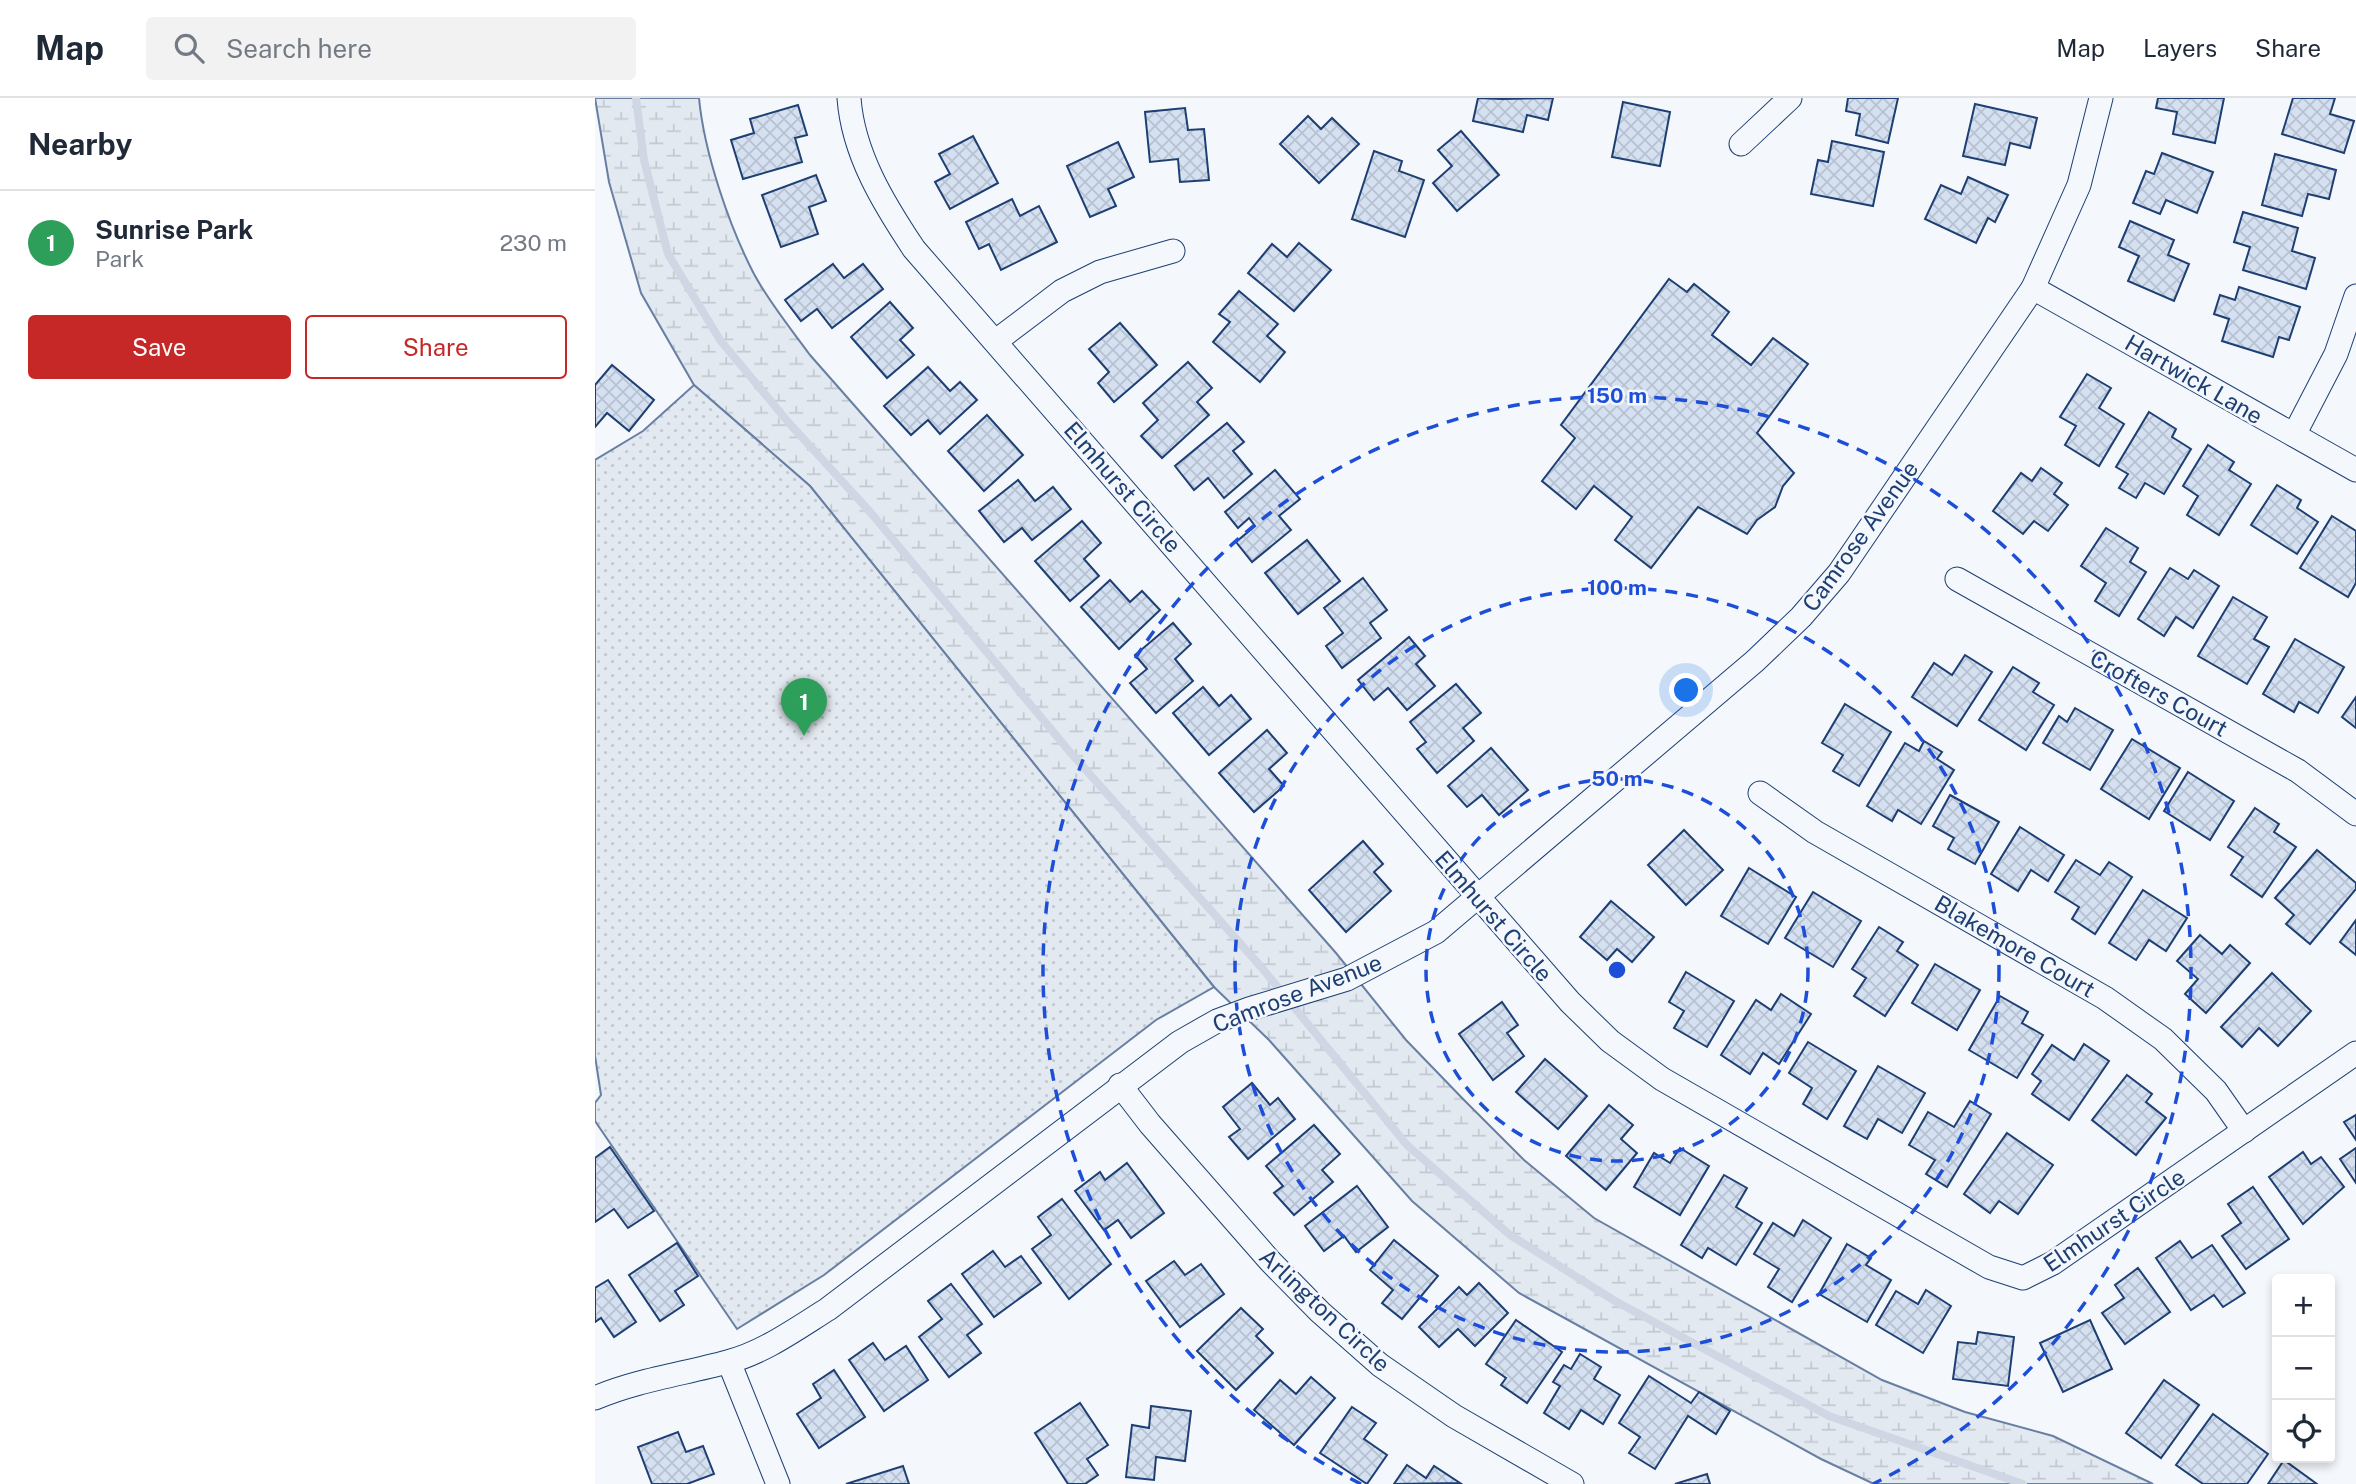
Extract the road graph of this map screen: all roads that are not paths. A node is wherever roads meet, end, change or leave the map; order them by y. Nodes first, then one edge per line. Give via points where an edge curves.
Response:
1 (849, 98) edge
2 (1790, 98) edge
3 (2101, 98) edge
4 (1741, 144) dead end
5 (1173, 251) dead end
6 (2033, 288) junction
7 (2356, 296) edge
8 (996, 341) junction
9 (2294, 435) junction
10 (2356, 470) edge
11 (1957, 579) dead end
12 (1760, 793) dead end
13 (2356, 814) edge
14 (1478, 898) junction
15 (2356, 1054) edge
16 (1121, 1085) junction
17 (2244, 1131) junction
18 (729, 1362) junction
19 (595, 1398) edge
20 (778, 1484) edge
21 (1572, 1484) edge

1 - 8 street, Elmhurst Circle via 863,160 886,207 914,249
2 - 4 street
3 - 6 street, Camrose Avenue via 2079,185
5 - 8 street via 1100,272 1062,291
6 - 9 street, Hartwick Lane
6 - 14 street, Camrose Avenue via 1839,573 1801,617
7 - 9 street via 2336,354
8 - 14 street, Elmhurst Circle
9 - 10 street, Hartwick Lane
11 - 13 street, Crofters Court via 2298,771
12 - 17 street, Blakemore Court via 1815,832 2105,998 2163,1039 2215,1091
14 - 16 street, Camrose Avenue via 1436,932 1347,979 1217,1021
14 - 17 street, Elmhurst Circle via 1580,1012 1662,1079 1989,1266 2023,1278 2053,1263
15 - 17 street, Elmhurst Circle
16 - 18 street, Camrose Avenue via 828,1309 773,1343
16 - 21 street, Arlington Circle via 1150,1125 1320,1312 1380,1365 1454,1416
18 - 19 street, Camrose Avenue
18 - 20 street

